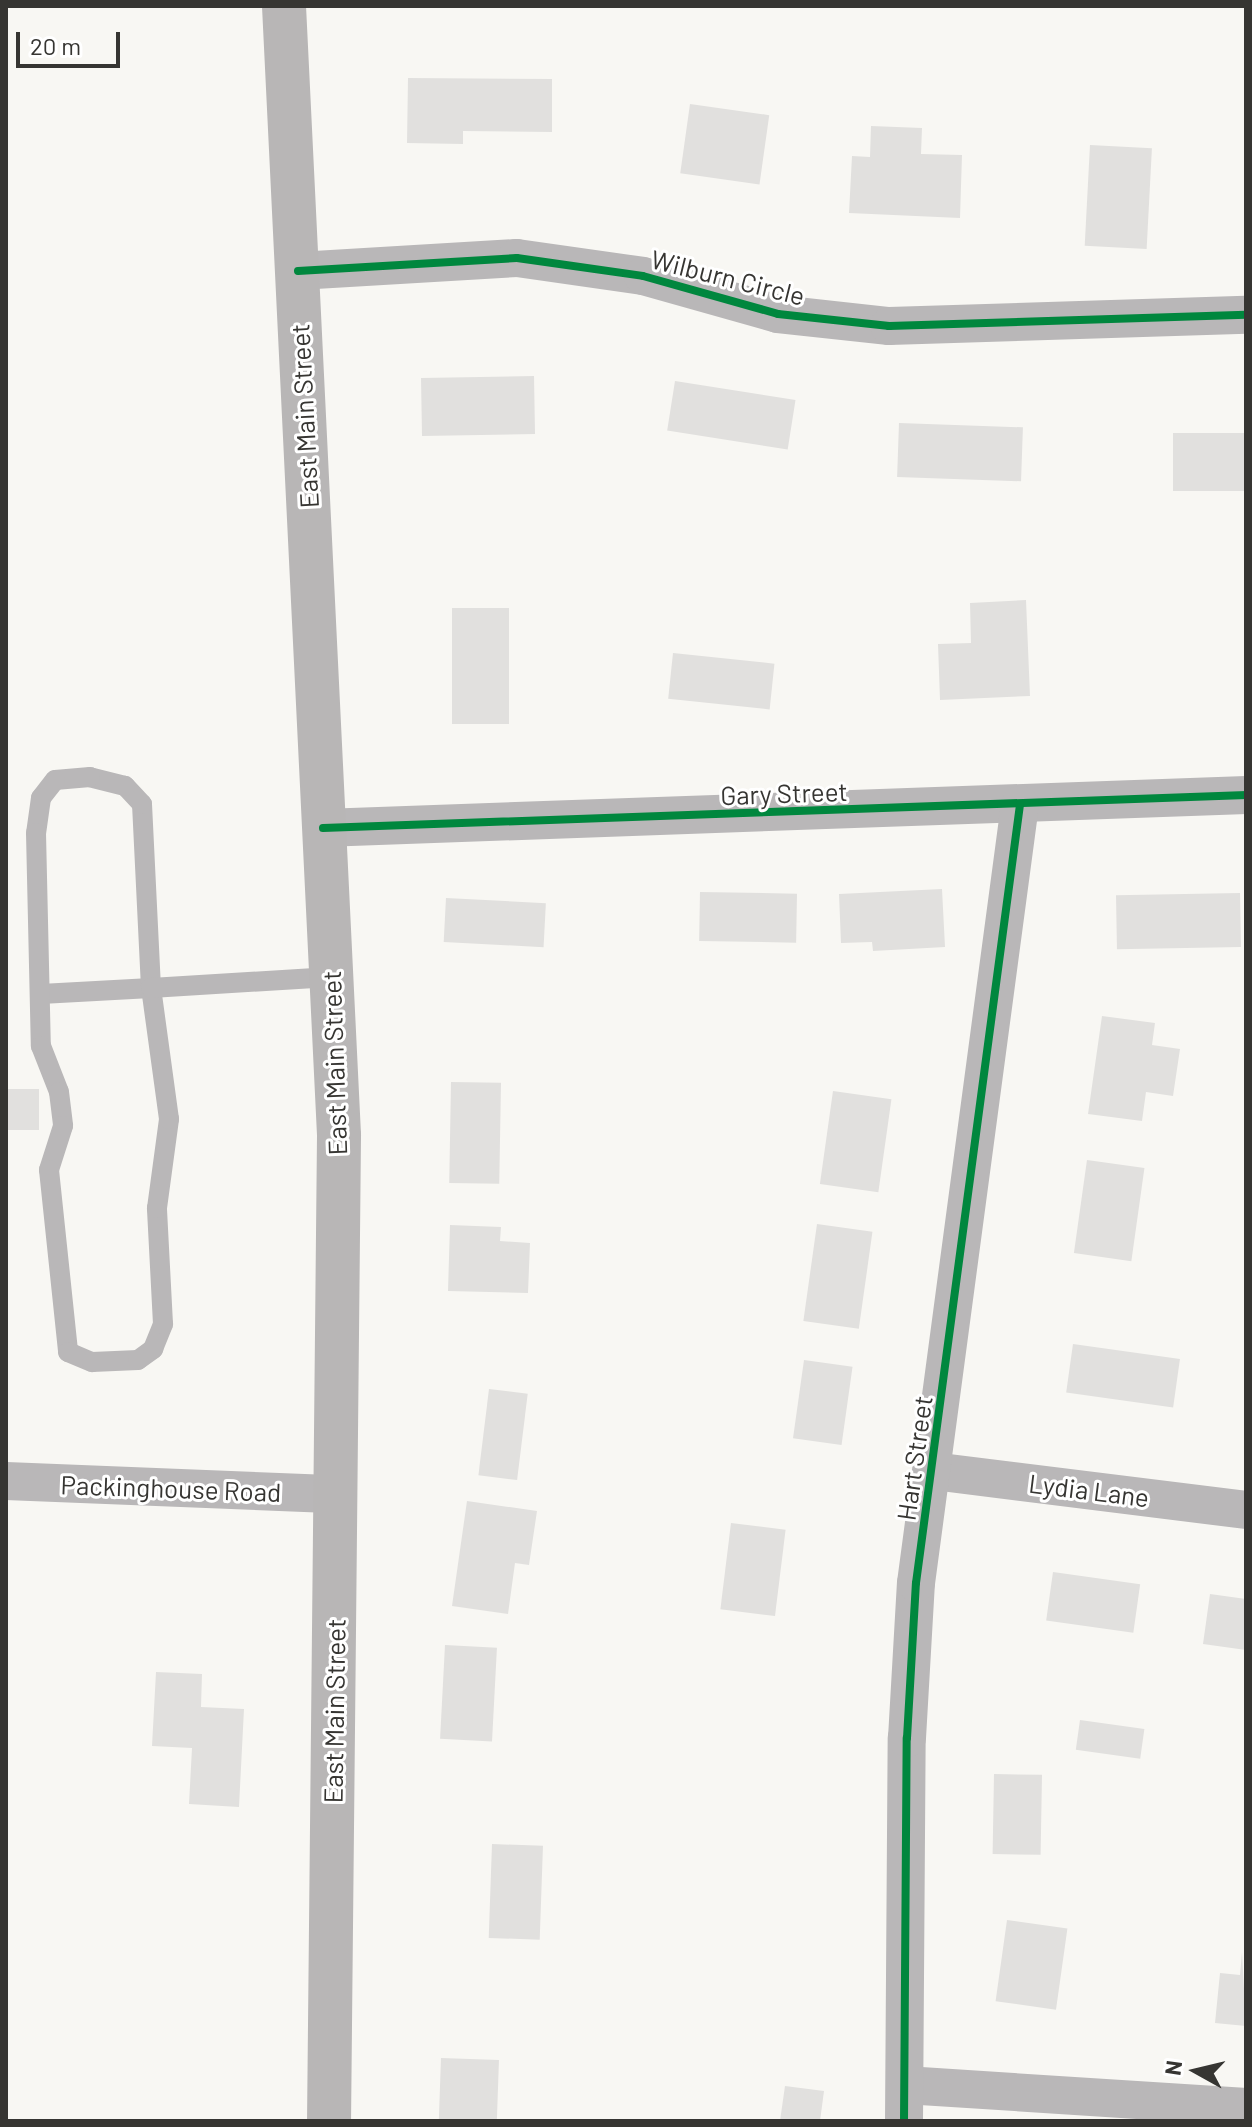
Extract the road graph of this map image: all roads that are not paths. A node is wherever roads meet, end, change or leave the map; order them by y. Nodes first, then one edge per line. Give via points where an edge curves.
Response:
1 (284, 6) edge
2 (298, 271) junction
3 (1246, 315) edge
4 (1246, 795) edge
5 (1020, 805) junction
6 (323, 828) junction
7 (331, 977) junction
8 (151, 988) junction
9 (41, 994) junction
10 (933, 1471) junction
11 (6, 1481) edge
12 (336, 1494) junction
13 (1246, 1510) edge
14 (904, 2103) edge
15 (1246, 2107) edge
16 (329, 2121) edge

1 - 2 main road, East Main Street
2 - 3 street, Wilburn Circle via 517,258 643,276 778,314 889,326
2 - 6 main road, East Main Street
4 - 5 street, Gary Street
5 - 6 street, Gary Street
5 - 10 street, Hart Street
6 - 7 main road, East Main Street
7 - 8 lane
7 - 12 main road, East Main Street via 339,1136
8 - 9 lane
8 - 9 lane via 142,804 125,786 90,777 55,780 41,798 36,833
8 - 9 lane via 169,1119 157,1208 163,1324 153,1349 138,1360 92,1362 68,1352 49,1170 63,1126 59,1092 41,1046
10 - 13 street, Lydia Lane
10 - 14 street, Hart Street via 916,1583 907,1738
11 - 12 street, Packinghouse Road
12 - 16 main road, East Main Street
14 - 15 street

